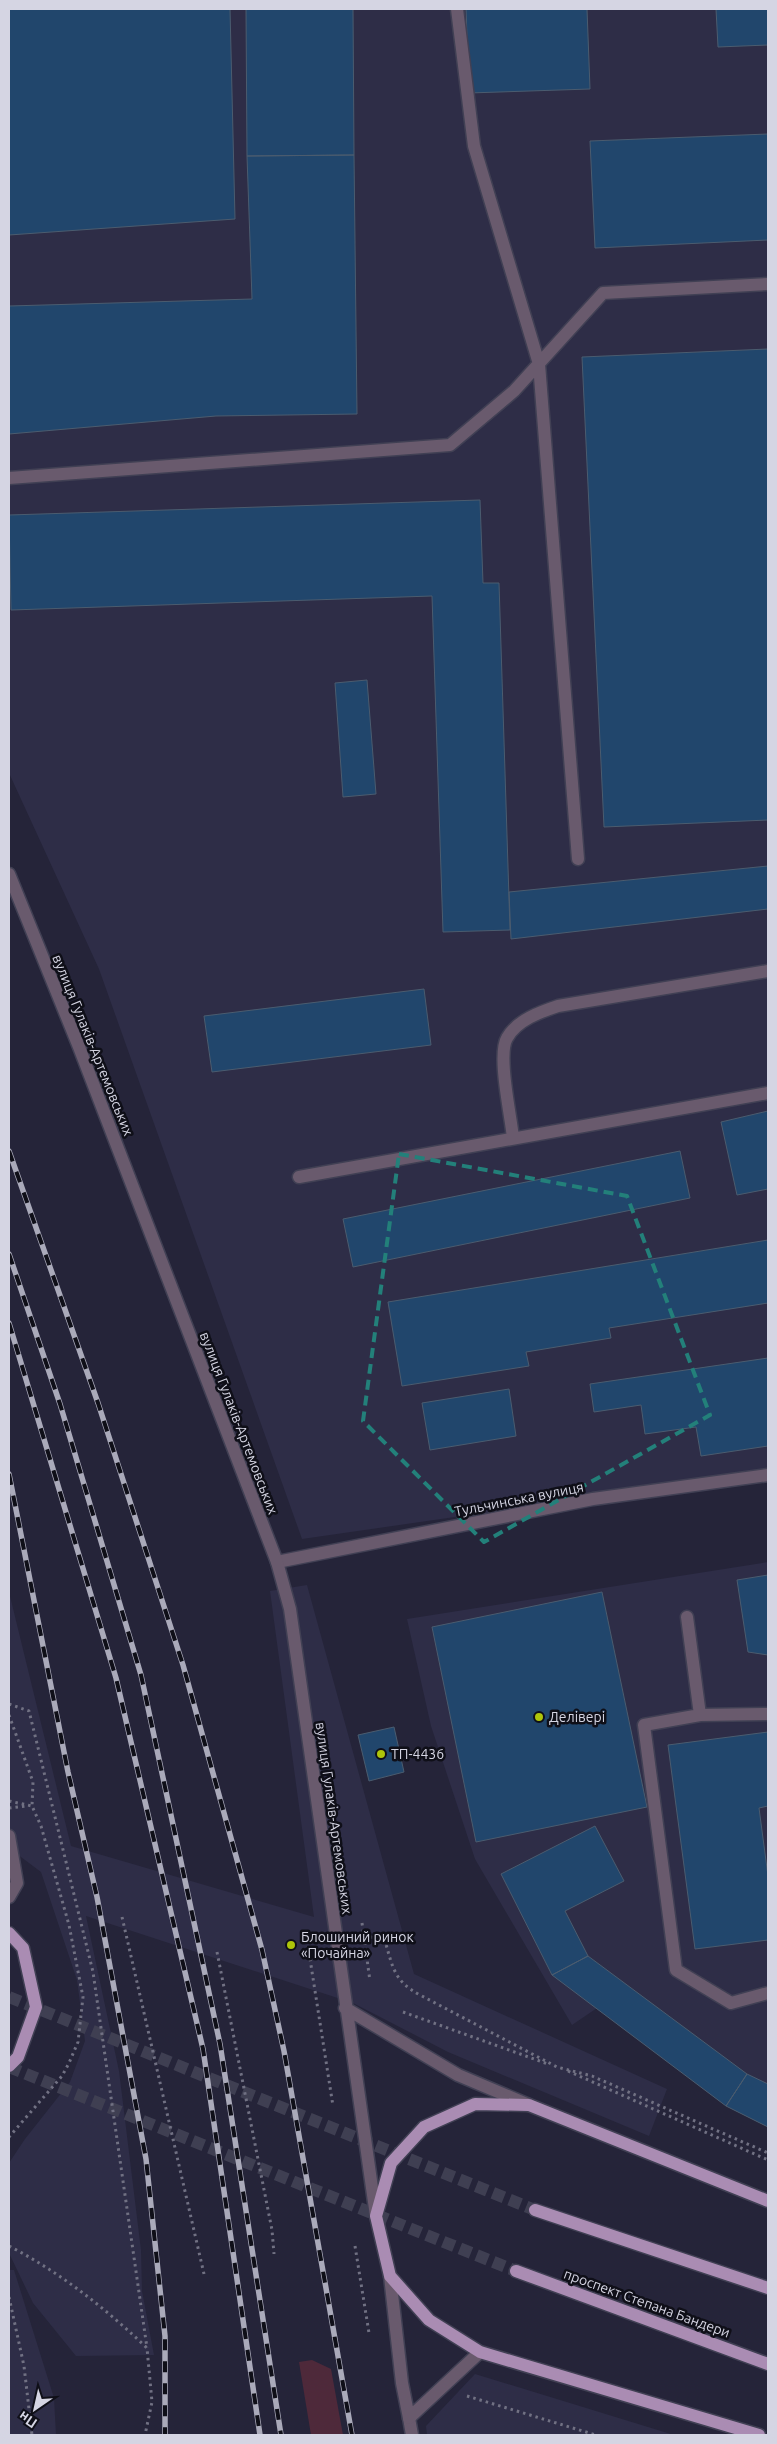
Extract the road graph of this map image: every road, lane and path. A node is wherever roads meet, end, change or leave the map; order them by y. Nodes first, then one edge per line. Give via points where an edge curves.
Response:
1 (457, 9) edge
2 (768, 284) edge
3 (539, 364) junction
4 (9, 478) edge
5 (578, 859) dead end
6 (9, 874) edge
7 (768, 971) edge
8 (768, 1093) edge
9 (513, 1138) junction
10 (299, 1177) dead end
11 (768, 1475) edge
12 (277, 1562) junction
13 (687, 1617) dead end
14 (9, 1704) edge
15 (768, 1714) edge
16 (9, 1715) edge
17 (700, 1715) junction
18 (9, 1802) edge
19 (32, 1806) junction
20 (9, 1808) edge
21 (9, 1836) edge
22 (9, 1897) edge
23 (122, 1917) dead end
24 (9, 1933) edge
25 (217, 1952) dead end
26 (370, 1984) dead end
27 (768, 1993) edge
28 (345, 2008) junction
29 (399, 2010) dead end
30 (13, 2061) edge
31 (557, 2067) junction
32 (9, 2076) edge
33 (529, 2105) junction
34 (9, 2137) edge
35 (768, 2153) edge
36 (768, 2160) edge
37 (768, 2201) edge
38 (535, 2210) tunnel mouth
39 (376, 2216) junction
40 (9, 2246) edge
41 (274, 2254) dead end
42 (516, 2271) tunnel mouth
43 (204, 2274) dead end
44 (390, 2276) junction
45 (768, 2288) edge
46 (9, 2297) edge
47 (147, 2348) junction
48 (480, 2352) junction
49 (768, 2364) edge
50 (440, 2389) junction
51 (409, 2418) junction
52 (745, 2433) edge
53 (32, 2435) edge
54 (145, 2435) edge
55 (412, 2435) edge
56 (596, 2435) edge
57 (758, 2435) edge

1 - 3 street via 474,146
2 - 3 street via 603,292
3 - 4 street via 514,391 450,444
3 - 5 street
6 - 12 street, вулиця Гулаків-Артемовських
7 - 9 street via 558,1006 530,1016 507,1037 502,1052
8 - 9 street
9 - 10 street
11 - 12 street, Тульчинська вулиця via 593,1499
12 - 28 street, вулиця Гулаків-Артемовських via 290,1609
13 - 17 street
14 - 47 path via 29,1711 93,1972
15 - 17 street
16 - 19 path via 33,1782
17 - 27 street via 644,1725 676,1970 731,2003
18 - 19 path
19 - 20 path
19 - 34 path via 41,1826 69,1925 83,1997 78,2042 69,2063 62,2076
21 - 22 street via 17,1883
23 - 43 path
24 - 30 main road via 24,1948 36,2007
25 - 41 path
26 - 31 path via 364,1935 385,1941 394,1969 404,1986
28 - 33 street via 458,2075
28 - 39 street, вулиця Гулаків-Артемовських
29 - 31 path
30 - 32 street
31 - 35 path via 592,2076
31 - 36 path
33 - 37 main road
33 - 39 main road via 475,2104 424,2127 391,2162
38 - 45 main road
39 - 44 main road
40 - 47 path via 81,2290
42 - 49 main road, проспект Степана Бандери
44 - 48 main road via 429,2320
44 - 51 street
46 - 53 path via 24,2366
47 - 54 path via 152,2402
48 - 50 street
48 - 52 main road
50 - 51 street
50 - 56 path
51 - 55 street
52 - 57 main road

